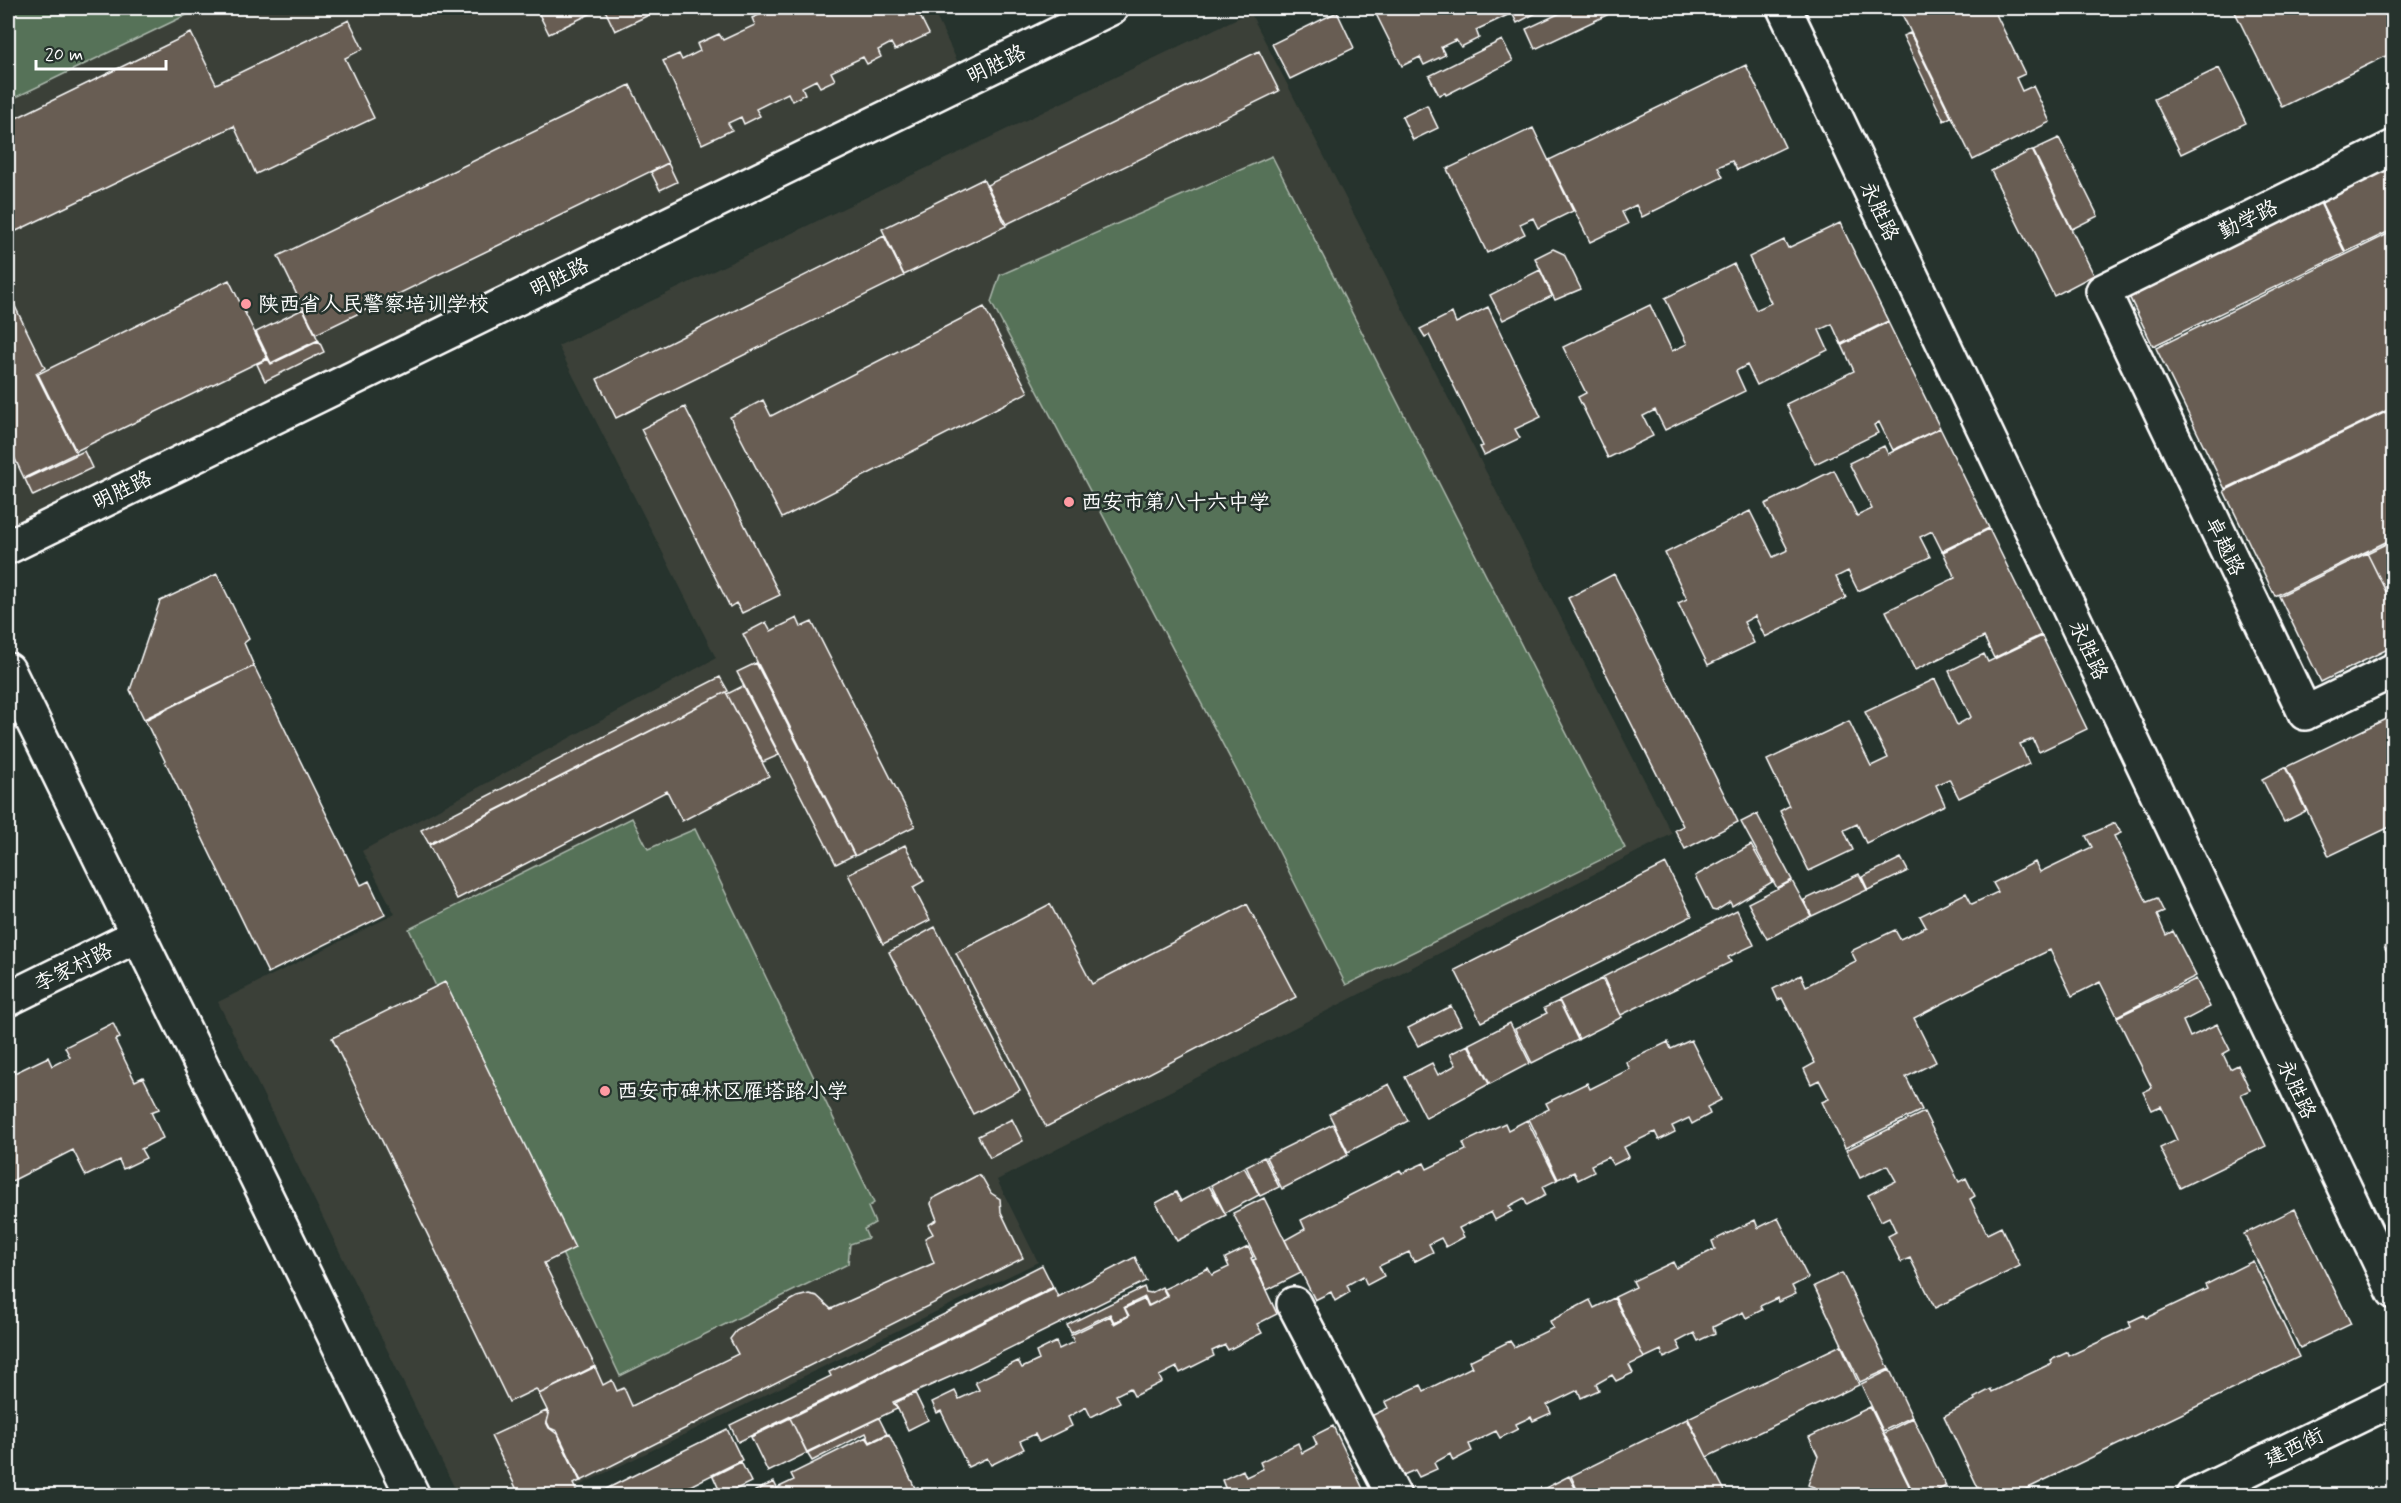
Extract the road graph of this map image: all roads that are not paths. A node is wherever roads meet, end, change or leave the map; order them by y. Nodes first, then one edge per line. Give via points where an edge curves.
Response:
1 (1110, 8) edge
2 (1784, 8) edge
3 (2394, 147) edge
4 (2103, 291) joint
5 (8, 546) edge
6 (8, 670) edge
7 (2394, 670) edge
8 (138, 935) junction
9 (8, 999) edge
10 (2394, 1292) edge
11 (1294, 1304) dead end
12 (2394, 1399) edge
13 (413, 1496) edge
14 (1394, 1496) edge
15 (2194, 1496) edge

1 - 5 street, 明胜路
2 - 10 street, 永胜路
3 - 4 street, 勤学路
4 - 7 street, 卓越路 via 2305,713
6 - 8 street
8 - 9 street, 李家村路
8 - 13 street
11 - 14 street
12 - 15 street, 建西街

